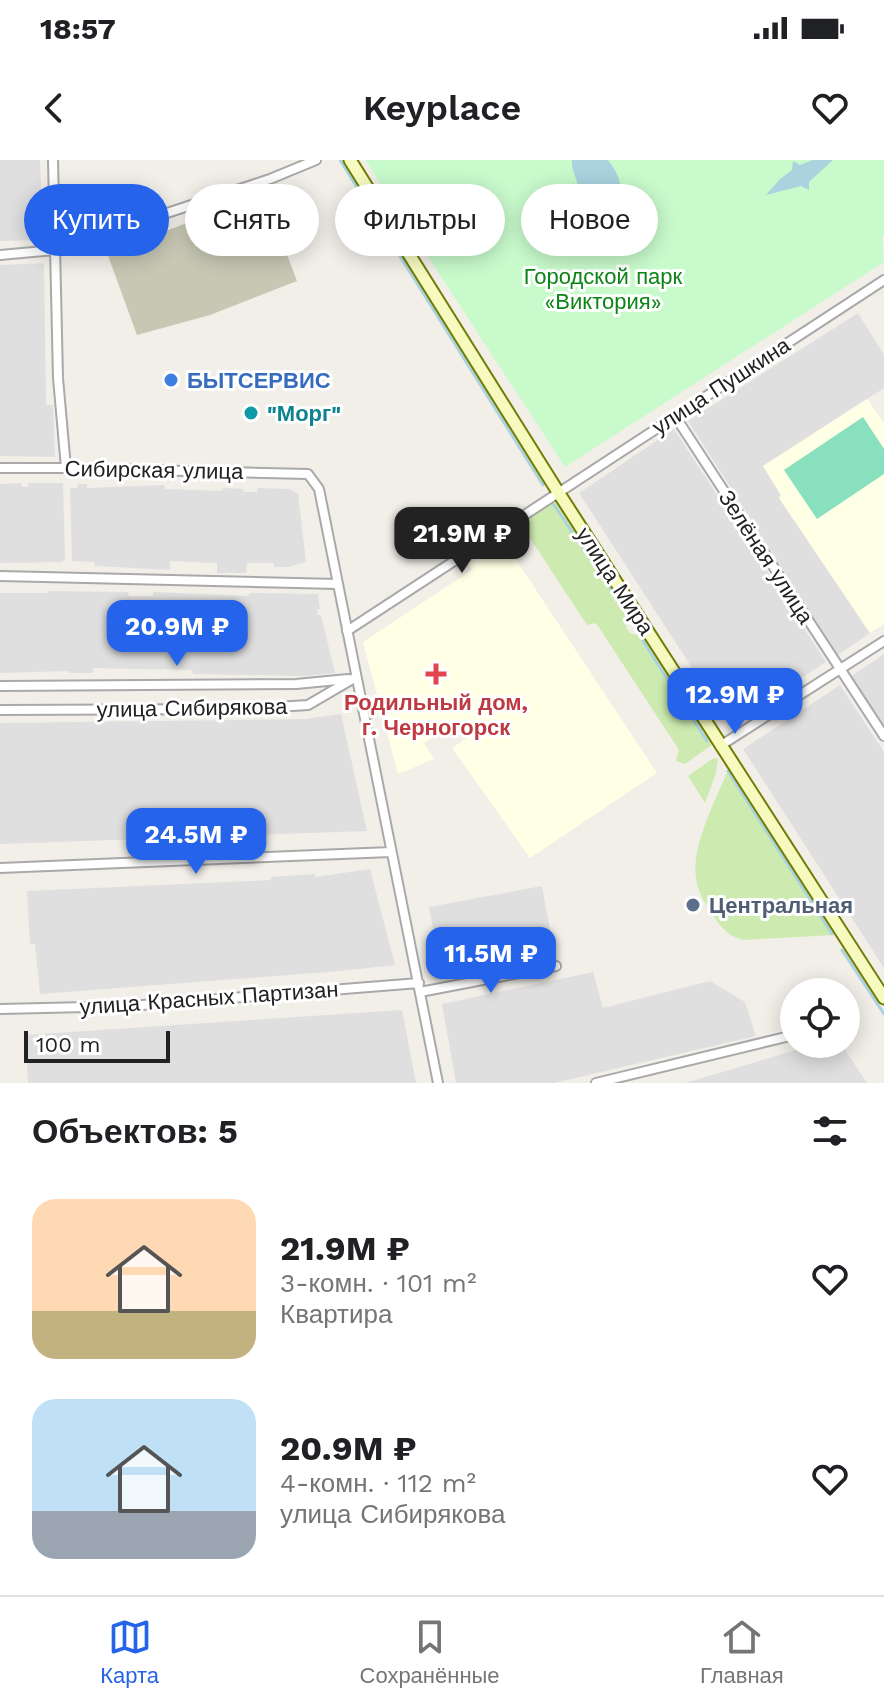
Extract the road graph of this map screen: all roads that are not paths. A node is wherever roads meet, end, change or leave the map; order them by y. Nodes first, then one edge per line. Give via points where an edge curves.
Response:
1 (53, 160) edge
2 (316, 160) edge
3 (350, 160) edge
4 (54, 184) edge
5 (169, 212) edge
6 (24, 253) edge
7 (0, 255) edge
8 (55, 256) edge
9 (884, 280) edge
10 (675, 416) junction
11 (0, 468) edge
12 (66, 468) junction
13 (558, 492) junction
14 (0, 576) edge
15 (337, 584) junction
16 (347, 631) junction
17 (884, 641) edge
18 (840, 670) junction
19 (356, 677) junction
20 (0, 686) edge
21 (0, 710) edge
22 (884, 736) edge
23 (720, 746) junction
24 (391, 852) junction
25 (0, 868) edge
26 (556, 966) dead end
27 (419, 988) junction
28 (884, 998) edge
29 (0, 1009) edge
30 (780, 1038) edge
31 (438, 1083) edge
32 (596, 1083) edge

1 - 4 street
2 - 5 street
3 - 13 main road, улица Мира
6 - 7 street
8 - 12 street
9 - 10 street, улица Пушкина
10 - 13 street, улица Пушкина
10 - 18 street, Зелёная улица
11 - 12 street, Сибирская улица
12 - 15 street, Сибирская улица via 308,474 319,489
13 - 16 street, улица Пушкина
13 - 23 main road, улица Мира
14 - 15 street
15 - 16 street
16 - 19 street
17 - 18 street
18 - 22 street, Зелёная улица
18 - 23 street
19 - 20 street, улица Сибирякова via 321,683
19 - 21 street, улица Сибирякова via 308,705
19 - 24 street
23 - 28 main road, улица Мира
24 - 25 street
24 - 27 street
26 - 27 street, улица Красных Партизан
27 - 29 street, улица Красных Партизан
27 - 31 street
30 - 32 street

